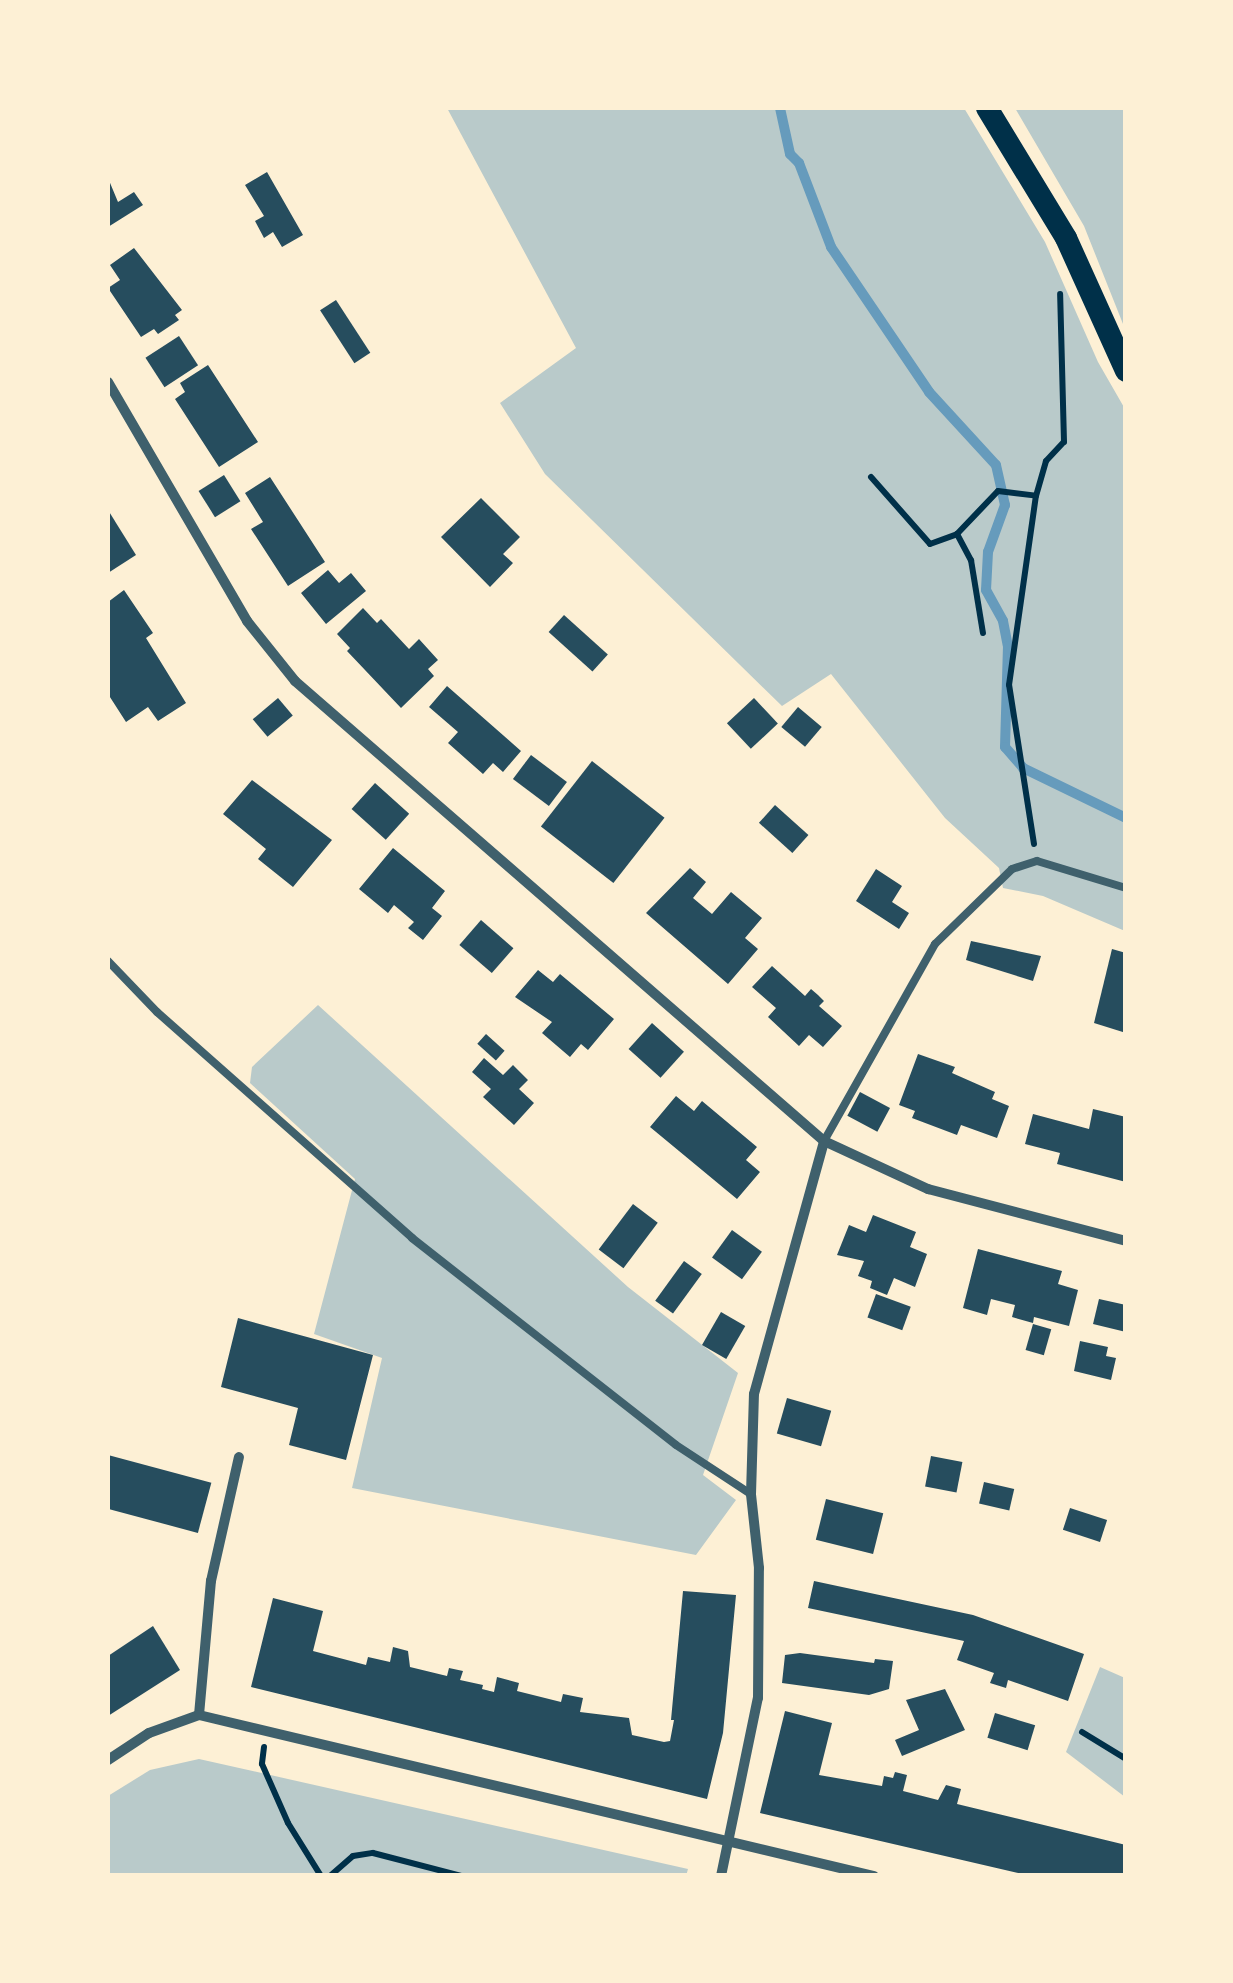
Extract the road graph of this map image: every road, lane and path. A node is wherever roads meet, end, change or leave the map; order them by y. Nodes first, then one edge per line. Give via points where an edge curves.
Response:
1 (987, 108) edge
2 (1059, 285) dead end
3 (1126, 371) edge
4 (108, 382) edge
5 (871, 478) dead end
6 (1036, 496) junction
7 (957, 534) junction
8 (983, 633) dead end
9 (1037, 861) junction
10 (1126, 888) edge
11 (108, 961) edge
12 (824, 1141) junction
13 (1126, 1240) edge
14 (239, 1457) dead end
15 (750, 1494) junction
16 (200, 1716) junction
17 (266, 1731) junction
18 (1082, 1732) dead end
19 (1126, 1759) edge
20 (108, 1760) edge
21 (729, 1840) junction
22 (321, 1876) edge
23 (330, 1876) edge
24 (462, 1876) edge
25 (721, 1876) edge
26 (874, 1876) edge

1 - 3 main road via 1066,238
2 - 6 path via 1064,442 1046,461
4 - 12 street via 247,621 295,681
5 - 7 path via 930,544
6 - 7 path via 998,490
6 - 9 path via 1009,685
7 - 8 path via 971,560
9 - 10 lane
9 - 12 lane via 1012,868 935,944
11 - 15 lane via 156,1012 412,1238 662,1434
12 - 13 street via 928,1189
12 - 15 street via 754,1394
14 - 16 street via 211,1581
15 - 21 street via 758,1568 758,1698
16 - 17 street
16 - 20 street via 149,1733
17 - 21 street
17 - 22 path via 262,1764
18 - 19 path
21 - 25 street
21 - 26 street
23 - 24 path via 354,1856 372,1853

